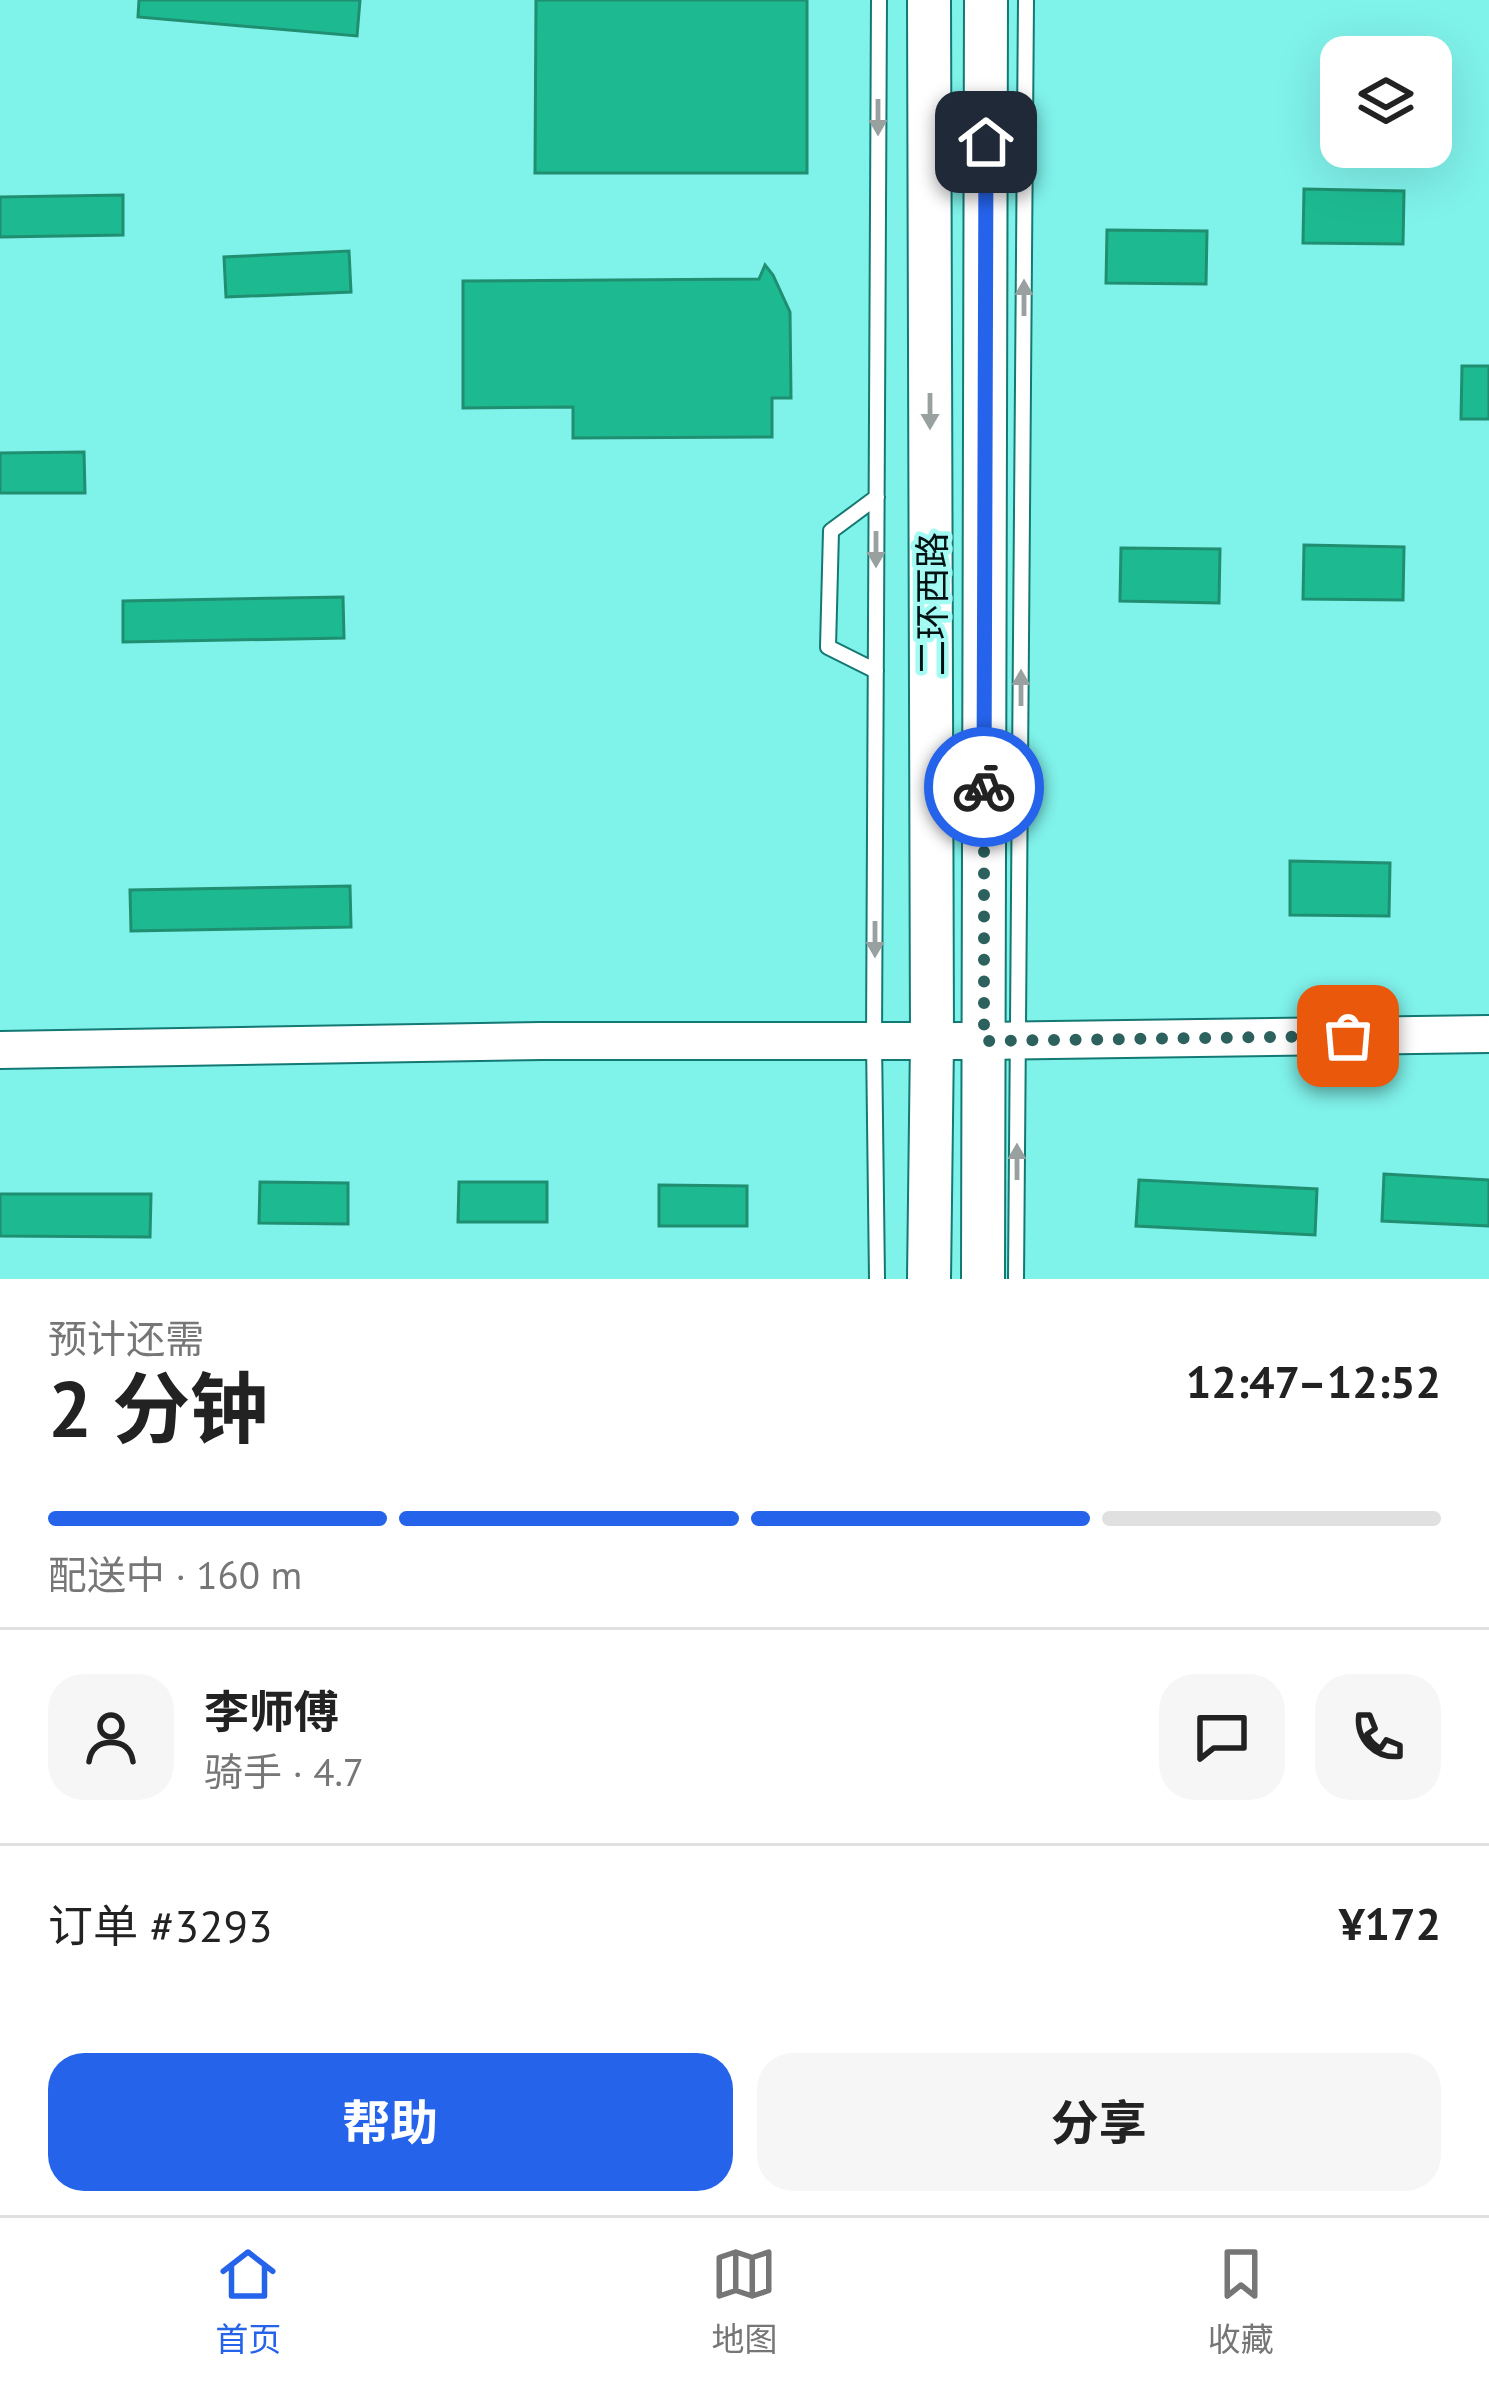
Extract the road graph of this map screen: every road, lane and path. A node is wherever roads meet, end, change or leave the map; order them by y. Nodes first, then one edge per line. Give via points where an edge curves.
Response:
1 (879, 0) edge
2 (929, 0) edge
3 (986, 0) edge
4 (1026, 0) edge
5 (877, 497) junction
6 (876, 671) junction
7 (1489, 1034) edge
8 (874, 1041) junction
9 (932, 1041) junction
10 (1001, 1041) junction
11 (0, 1050) edge
12 (877, 1279) edge
13 (929, 1279) edge
14 (983, 1279) edge
15 (1016, 1279) edge

1 -> 5 lane
2 -> 9 main road, 二环西路
3 - 10 main road, 二环西路
10 -> 4 lane
5 -> 6 lane
5 - 6 lane via 831,531 828,647
6 -> 8 lane
7 - 10 street
8 - 9 street
8 - 11 street
8 - 12 lane
9 - 10 street
9 - 13 main road, 二环西路
10 - 14 main road, 二环西路
15 -> 10 lane

